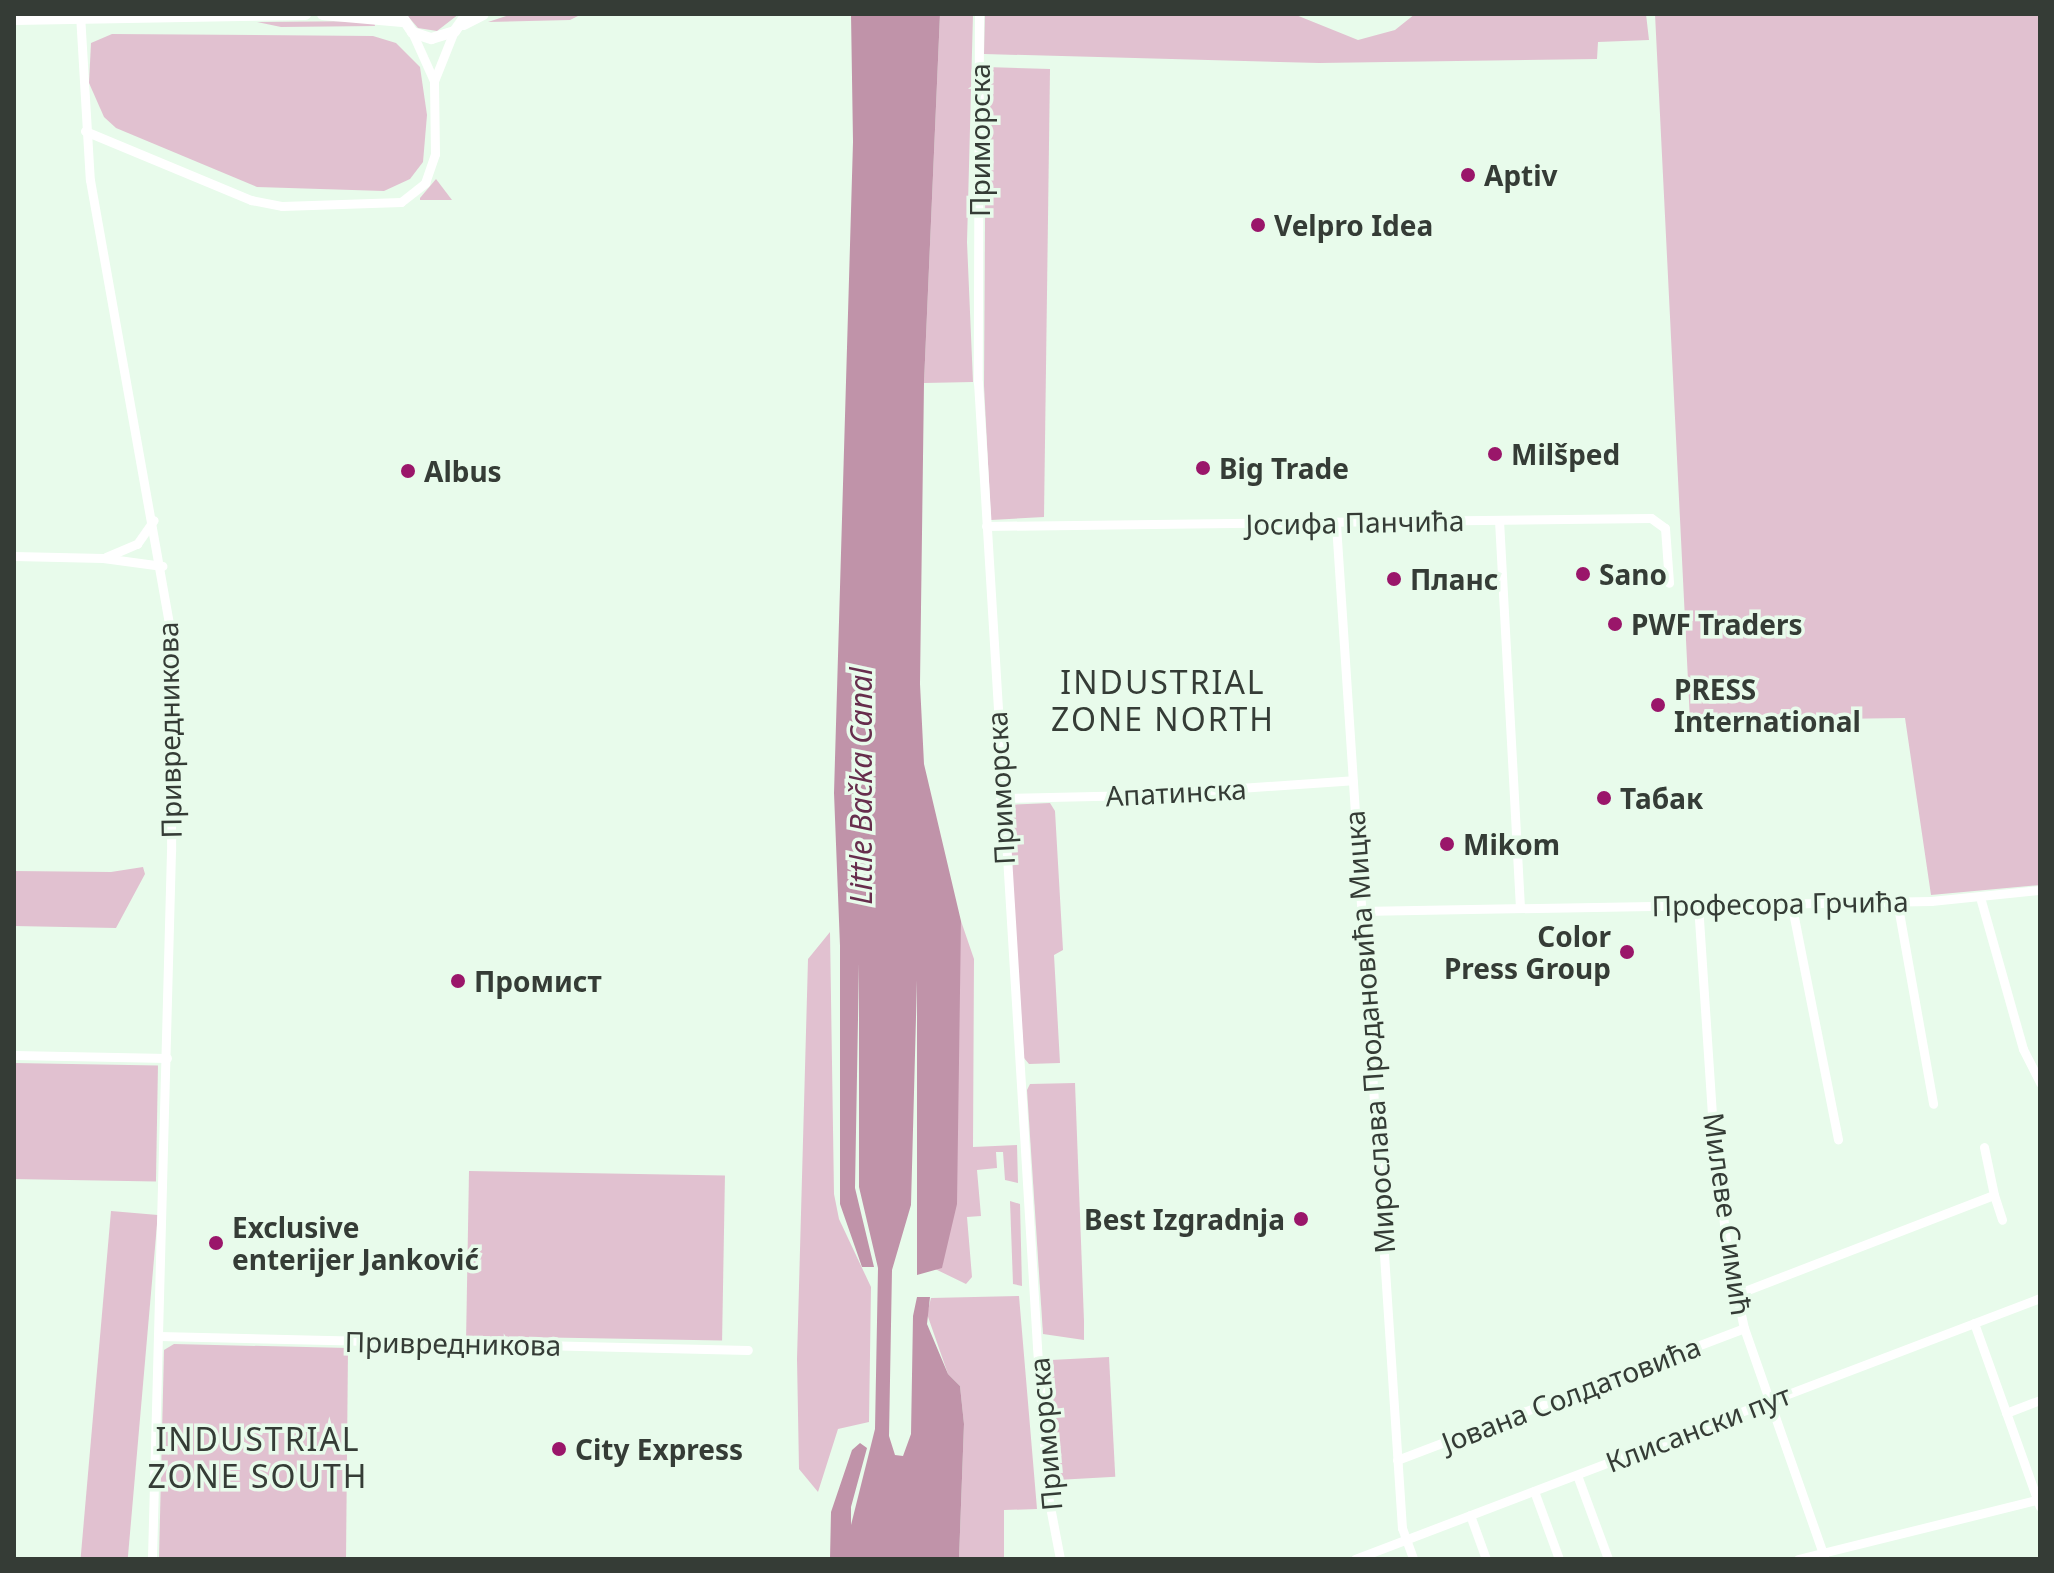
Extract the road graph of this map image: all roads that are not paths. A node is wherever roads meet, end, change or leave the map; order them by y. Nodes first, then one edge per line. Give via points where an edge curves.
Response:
1 (80, 14) edge
2 (305, 14) edge
3 (322, 14) edge
4 (466, 14) edge
5 (483, 14) edge
6 (979, 14) edge
7 (401, 18) edge
8 (14, 19) edge
9 (456, 29) junction
10 (412, 32) junction
11 (434, 81) junction
12 (85, 131) junction
13 (154, 520) junction
14 (1499, 520) junction
15 (1336, 524) junction
16 (986, 526) junction
17 (14, 556) edge
18 (103, 558) junction
19 (162, 566) junction
20 (1669, 583) dead end
21 (1352, 780) junction
22 (1000, 798) junction
23 (2040, 890) edge
24 (1980, 897) junction
25 (1897, 901) junction
26 (1791, 902) junction
27 (1698, 904) junction
28 (1520, 907) junction
29 (1360, 911) junction
30 (14, 1055) edge
31 (167, 1058) junction
32 (2040, 1083) edge
33 (1933, 1104) dead end
34 (1838, 1139) dead end
35 (1984, 1147) dead end
36 (1994, 1195) junction
37 (2002, 1220) dead end
38 (1737, 1294) junction
39 (2040, 1298) edge
40 (1974, 1323) junction
41 (1744, 1328) junction
42 (159, 1336) junction
43 (748, 1350) dead end
44 (2040, 1400) edge
45 (1768, 1401) junction
46 (2006, 1413) junction
47 (1397, 1460) junction
48 (1577, 1475) junction
49 (1534, 1491) junction
50 (2039, 1502) edge
51 (1470, 1515) junction
52 (1406, 1540) junction
53 (1823, 1555) edge
54 (152, 1559) edge
55 (1060, 1559) edge
56 (1355, 1559) edge
57 (1413, 1559) edge
58 (1486, 1559) edge
59 (1559, 1559) edge
60 (1608, 1559) edge
61 (1798, 1559) edge

1 - 12 street, Привредникова
2 - 8 main road
3 - 7 main road
4 - 9 main road
5 - 9 main road
6 - 16 street, Приморска via 978,382
7 - 10 main road
9 - 10 main road via 431,38
9 - 11 street
10 - 11 street
11 - 12 street via 431,171 413,195 387,205 282,206 251,200
12 - 13 street, Привредникова via 102,262
13 - 18 street via 137,544
13 - 19 street, Привредникова
14 - 15 street, Јосифа Панчића
14 - 20 street, Јосифа Панчића via 1651,518 1665,528
14 - 28 street
15 - 16 street, Јосифа Панчића
15 - 21 street, Мирослава Продановића Мицка
16 - 22 street, Приморска
17 - 18 street
18 - 19 street
19 - 31 street, Привредникова via 172,750
21 - 22 street, Апатинска via 1140,795
21 - 29 street, Мирослава Продановића Мицка
22 - 55 street, Приморска via 1048,1496
23 - 24 street, Професора Грчића
24 - 25 street, Професора Грчића
24 - 32 street via 2023,1049
25 - 26 street, Професора Грчића
25 - 33 street
26 - 27 street, Професора Грчића
26 - 34 street
27 - 28 street, Професора Грчића
27 - 38 street, Милеве Симић via 1717,1170
28 - 29 street, Професора Грчића
29 - 47 street, Мирослава Продановића Мицка
30 - 31 street
31 - 42 street, Привредникова
35 - 36 street
36 - 37 street
36 - 38 street
38 - 41 street, Милеве Симић
39 - 40 street, Клисански пут
40 - 45 street, Клисански пут
40 - 46 street
41 - 45 street, Милеве Симић
41 - 47 street, Јована Солдатовића
42 - 43 street, Привредникова
42 - 54 street, Привредникова
44 - 46 street
45 - 48 street, Клисански пут
45 - 53 street, Милеве Симић
46 - 50 street
47 - 52 street, Мирослава Продановића Мицка
48 - 49 street, Клисански пут
48 - 60 street
49 - 51 street, Клисански пут
49 - 59 street
50 - 53 street
51 - 52 street, Клисански пут
51 - 58 street
52 - 56 street, Клисански пут
52 - 57 street, Мирослава Продановића Мицка
53 - 61 street

